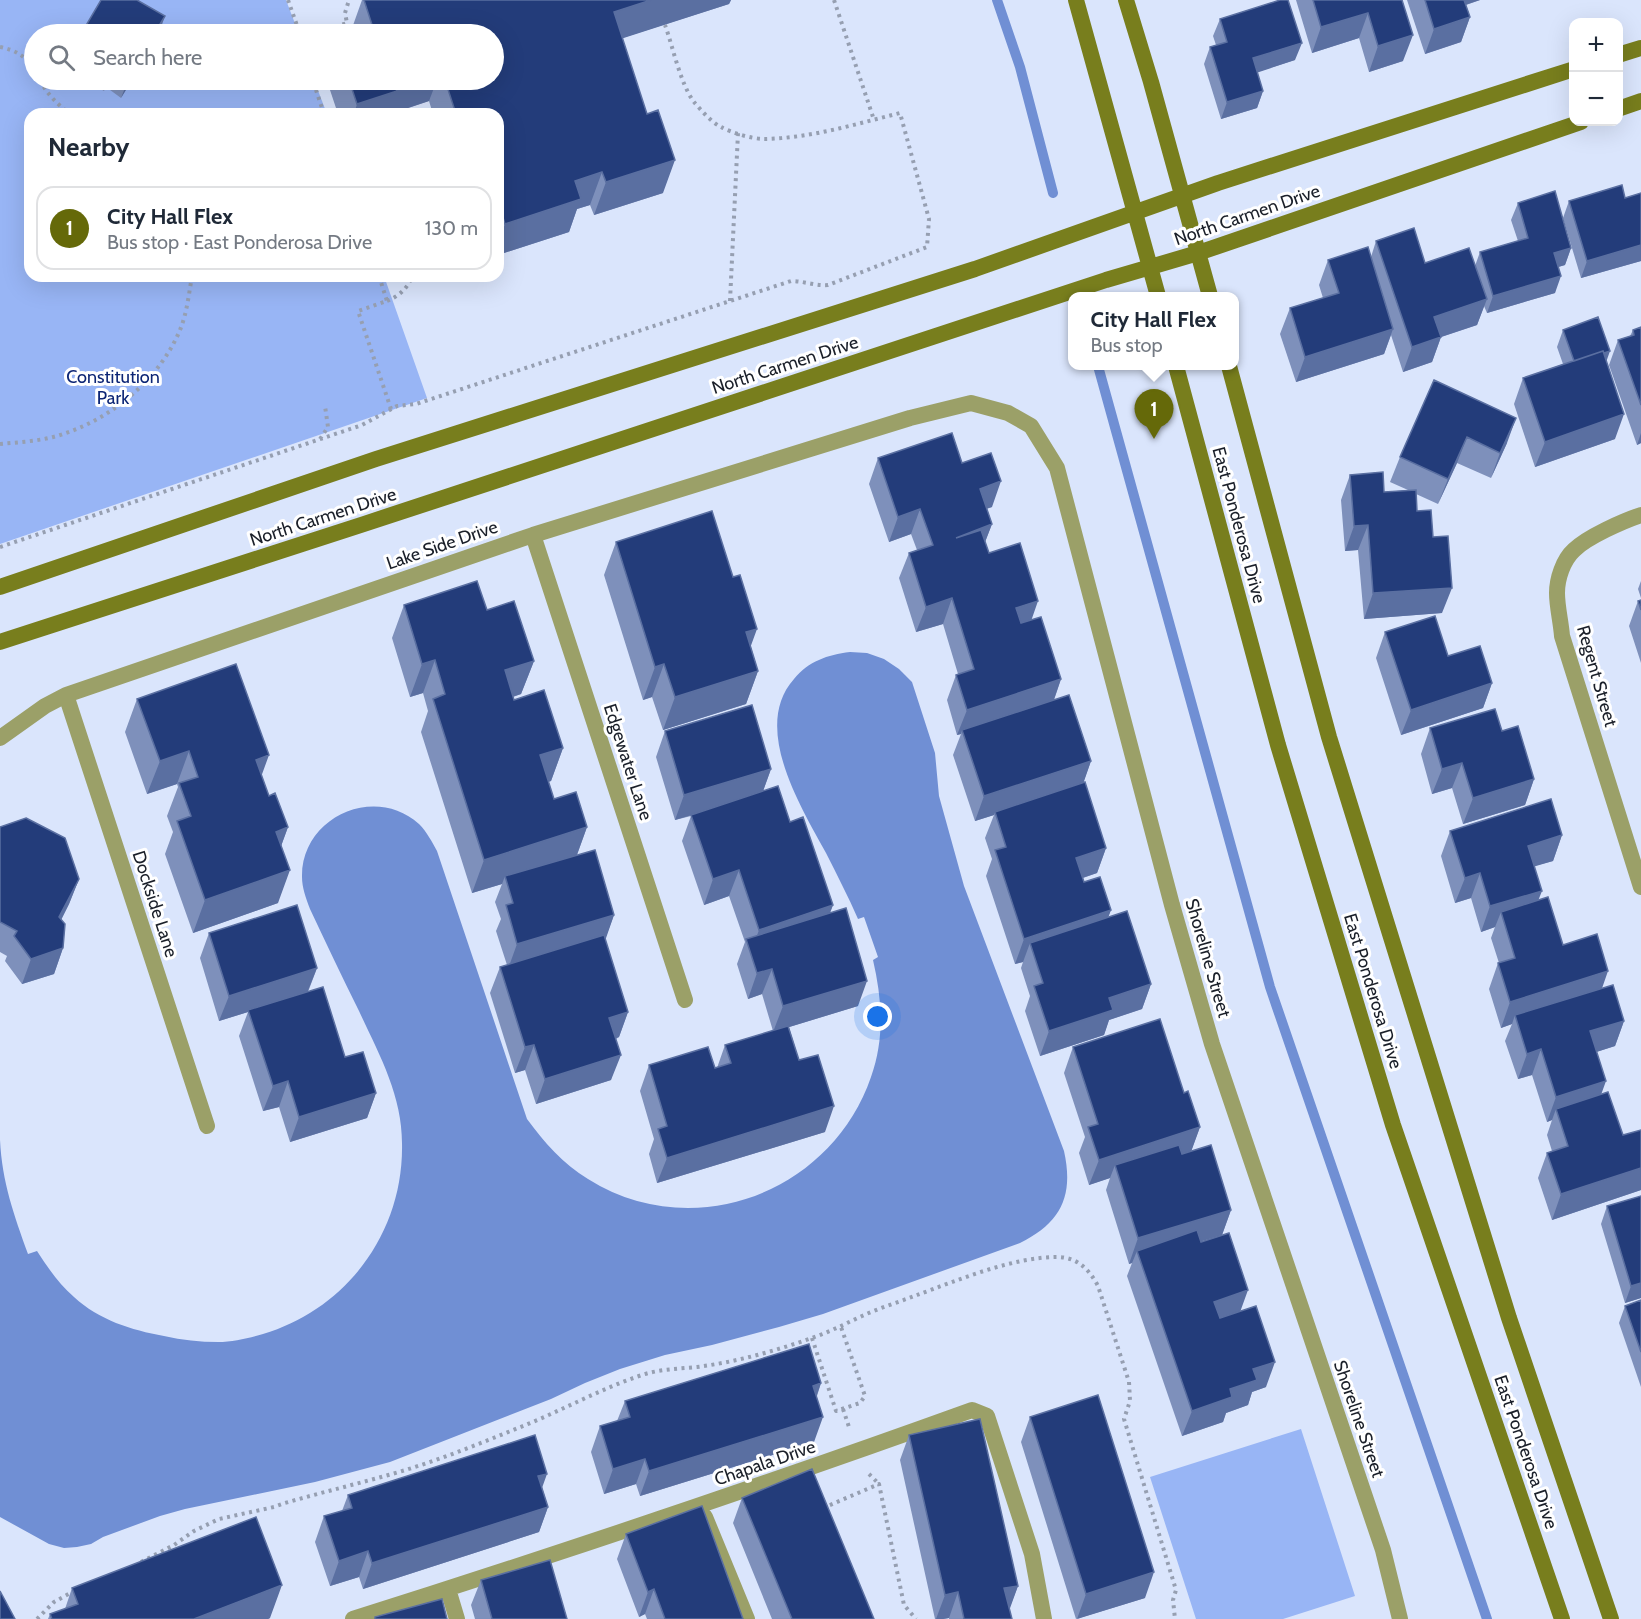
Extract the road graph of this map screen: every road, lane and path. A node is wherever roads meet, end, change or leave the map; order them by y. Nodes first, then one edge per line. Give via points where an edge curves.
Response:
1 (288, 0) edge
2 (349, 0) edge
3 (834, 0) edge
4 (1076, 0) edge
5 (1126, 0) edge
6 (296, 24) edge
7 (345, 24) edge
8 (665, 25) dead end
9 (0, 47) edge
10 (1641, 48) edge
11 (1623, 53) edge
12 (24, 57) edge
13 (1569, 71) edge
14 (46, 90) edge
15 (316, 90) edge
16 (1641, 101) edge
17 (1623, 107) edge
18 (62, 108) edge
19 (322, 108) edge
20 (874, 120) junction
21 (1569, 126) edge
22 (738, 133) junction
23 (1182, 196) junction
24 (1135, 213) junction
25 (1198, 253) junction
26 (1150, 267) junction
27 (191, 282) edge
28 (381, 282) edge
29 (409, 282) edge
30 (1068, 292) edge
31 (1069, 292) edge
32 (1157, 292) edge
33 (1209, 292) edge
34 (387, 301) junction
35 (730, 301) junction
36 (1177, 370) edge
37 (1230, 370) edge
38 (325, 406) dead end
39 (392, 409) junction
40 (910, 418) joint
41 (319, 440) junction
42 (0, 444) edge
43 (1641, 515) edge
44 (533, 535) junction
45 (0, 548) edge
46 (0, 587) edge
47 (0, 642) edge
48 (66, 695) junction
49 (0, 738) edge
50 (1641, 887) edge
51 (685, 1000) dead end
52 (207, 1126) dead end
53 (841, 1327) junction
54 (812, 1338) junction
55 (700, 1506) junction
56 (819, 1510) edge
57 (133, 1565) edge
58 (81, 1587) edge
59 (448, 1589) junction
60 (37, 1619) edge
61 (353, 1619) edge
62 (457, 1619) edge
63 (747, 1619) edge
64 (916, 1619) edge
65 (1044, 1619) edge
66 (1175, 1619) edge
67 (1400, 1619) edge
68 (1562, 1619) edge
69 (1611, 1619) edge

1 - 6 path
2 - 7 path
3 - 20 path
4 - 24 main road
5 - 23 main road
8 - 22 path via 694,101 719,126
9 - 12 path
10 - 11 main road
13 - 23 main road, North Carmen Drive
14 - 18 path
15 - 19 path
16 - 17 main road
20 - 22 path via 840,129 763,139
20 - 35 path via 900,113 929,219 927,246 828,285 791,281
21 - 25 main road, North Carmen Drive
22 - 35 path
23 - 24 main road, North Carmen Drive
23 - 25 main road
24 - 26 main road
24 - 46 main road, North Carmen Drive via 975,269 376,459
25 - 26 main road, North Carmen Drive
25 - 33 main road
26 - 31 main road, North Carmen Drive
26 - 32 main road
27 - 42 path via 180,329 170,348 144,383 120,404 93,422 63,434
28 - 34 path
29 - 34 path via 398,297
30 - 47 main road, North Carmen Drive
34 - 39 path via 358,311
35 - 39 path
36 - 68 main road, East Ponderosa Drive via 1278,745 1390,1114
37 - 69 main road, East Ponderosa Drive via 1332,749 1509,1318
38 - 41 path via 328,427
39 - 41 path via 362,425
40 - 44 street, Lake Side Drive
40 - 67 street, Shoreline Street via 970,403 1008,413 1031,426 1057,468 1212,1044 1383,1550
41 - 45 path
43 - 50 street, Regent Street via 1574,550 1559,576 1557,593 1562,636
44 - 48 street, Lake Side Drive
44 - 51 street, Edgewater Lane
48 - 49 street, Lake Side Drive
48 - 52 street, Dockside Lane
53 - 54 path
53 - 54 path via 865,1396 860,1403 836,1411
53 - 66 path via 962,1278 1018,1262 1067,1257 1083,1265 1098,1286 1129,1382 1130,1401 1124,1419 1176,1590
54 - 57 path via 699,1367 646,1373 427,1463 219,1519
55 - 59 street, Chapala Drive
55 - 63 street
55 - 65 street, Chapala Drive via 972,1410 987,1416 1032,1554
56 - 64 path via 879,1484 904,1605
58 - 60 path via 54,1602
59 - 61 street, Chapala Drive
59 - 62 street

